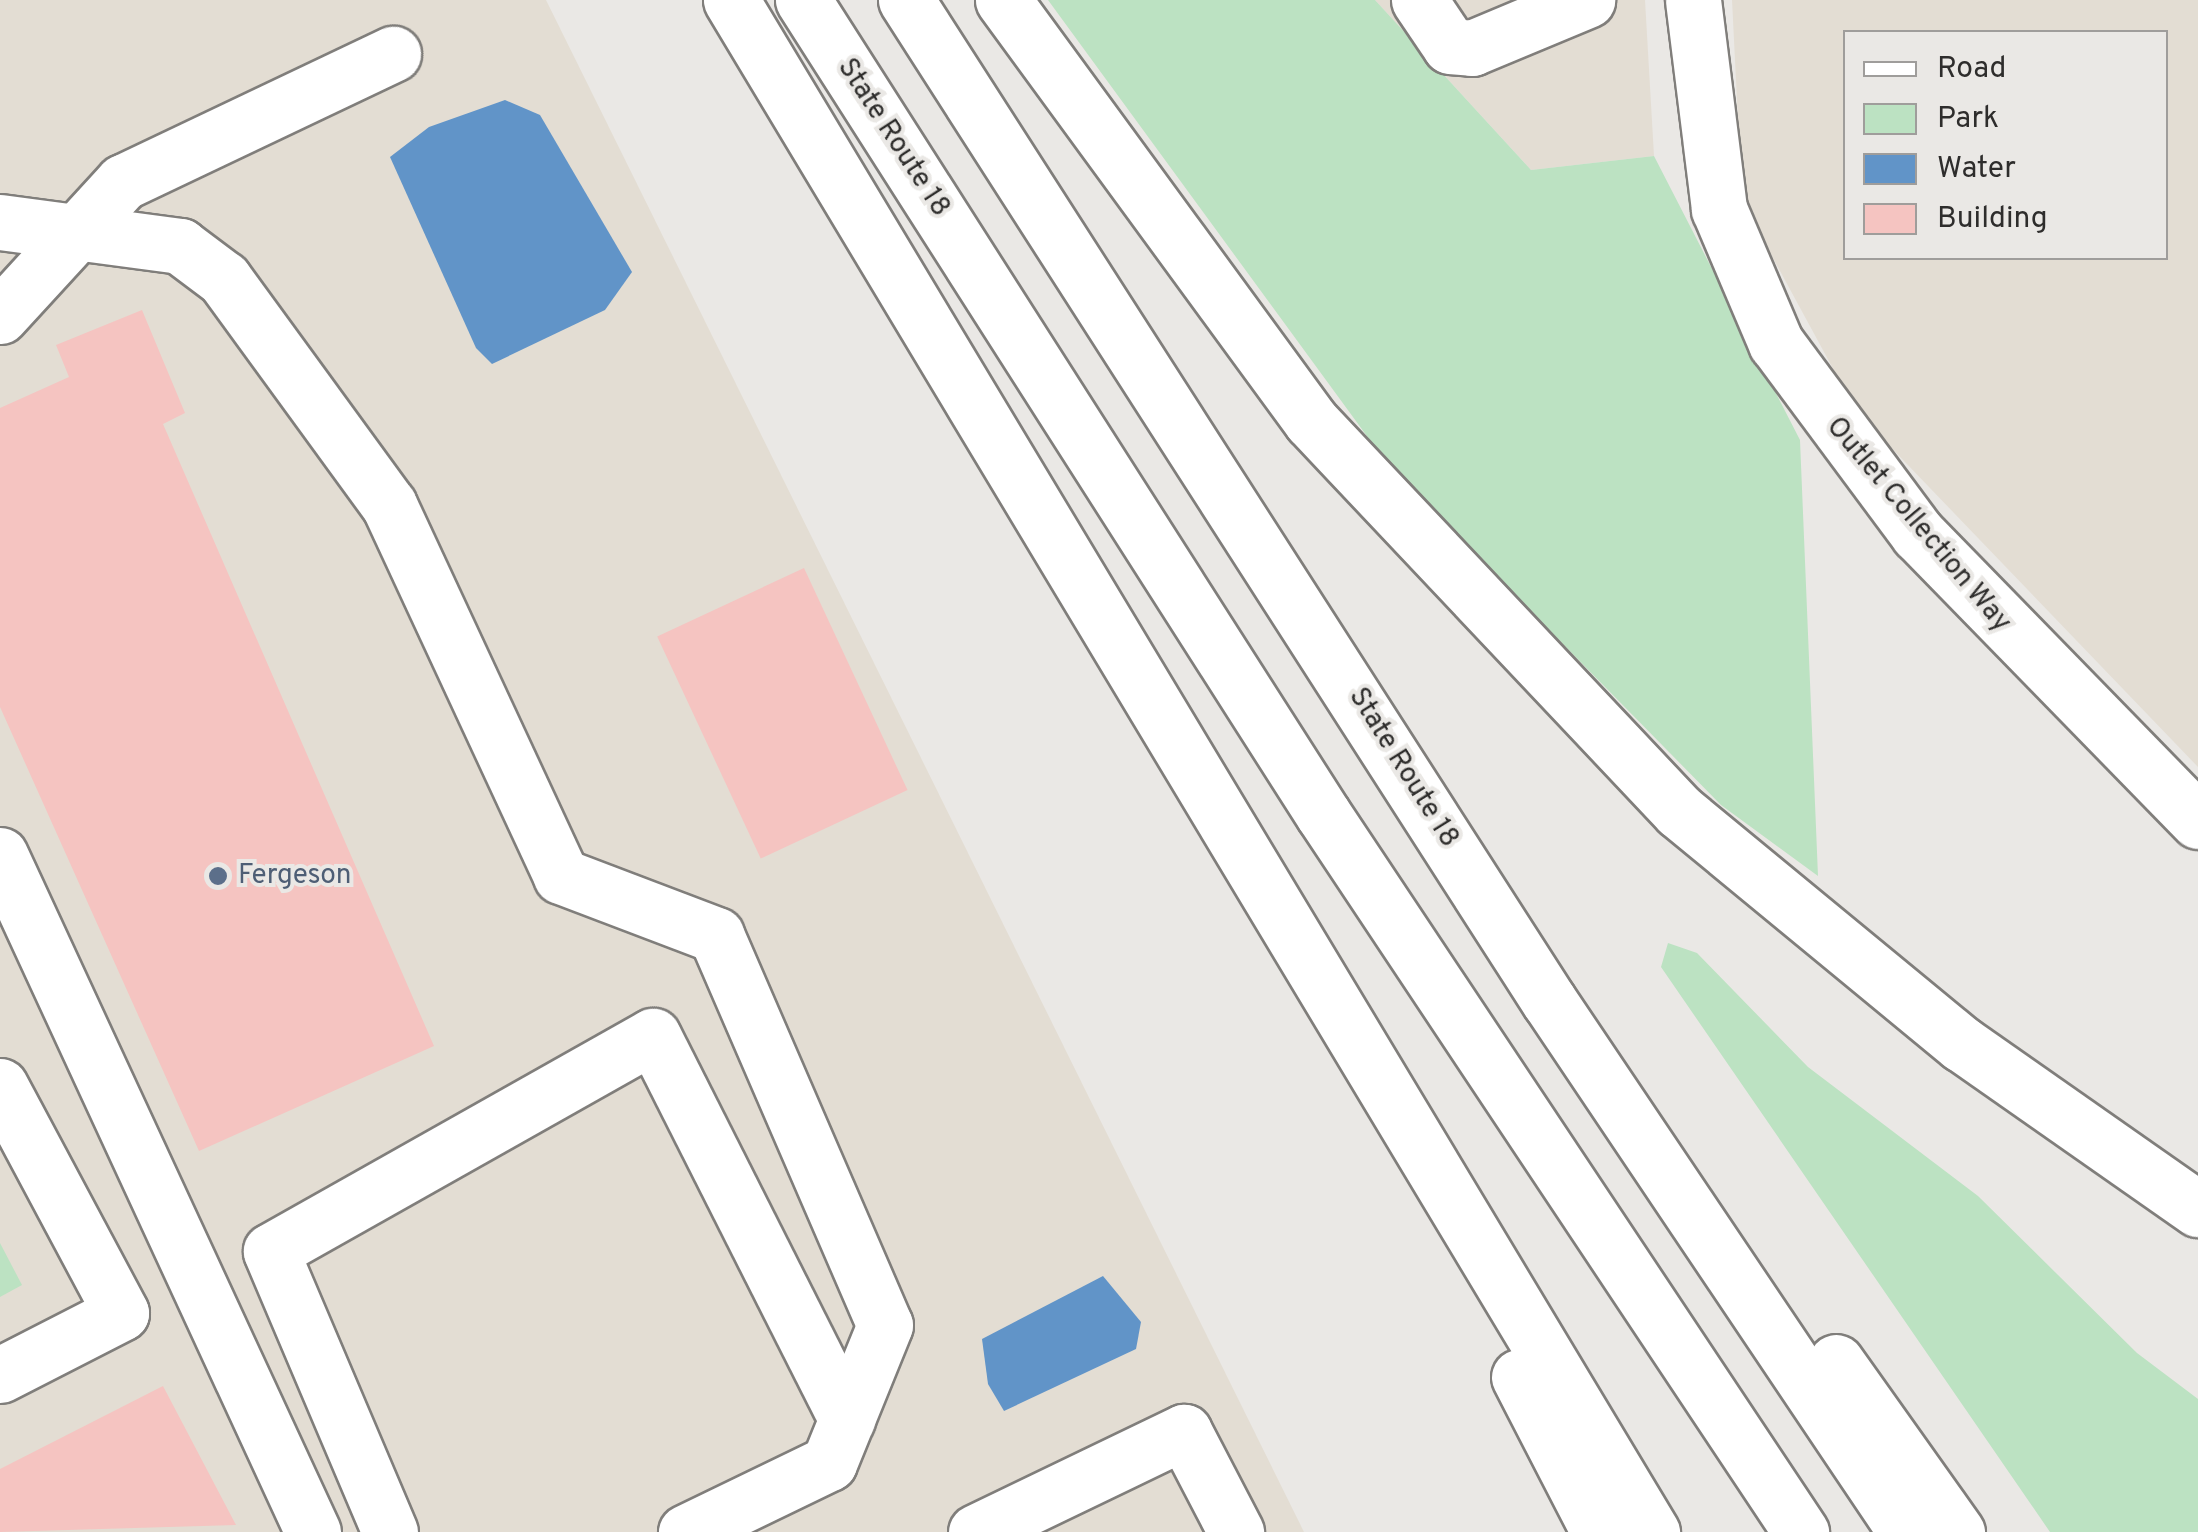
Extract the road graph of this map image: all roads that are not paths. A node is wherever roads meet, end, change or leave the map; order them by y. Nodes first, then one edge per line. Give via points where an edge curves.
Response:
1 (731, 0) edge
2 (803, 0) edge
3 (906, 0) edge
4 (1003, 0) edge
5 (1419, 0) edge
6 (1587, 0) edge
7 (1693, 0) edge
8 (393, 54) dead end
9 (0, 222) edge
10 (79, 232) junction
11 (0, 316) edge
12 (1412, 784) junction
13 (2198, 822) edge
14 (0, 855) edge
15 (1310, 970) junction
16 (0, 1086) edge
17 (2198, 1209) edge
18 (0, 1375) edge
19 (847, 1420) junction
20 (1069, 1512) edge
21 (313, 1532) edge
22 (390, 1532) edge
23 (686, 1532) edge
24 (976, 1532) edge
25 (1236, 1532) edge
26 (1599, 1532) edge
27 (1652, 1532) edge
28 (1802, 1532) edge
29 (1906, 1532) edge
30 (1957, 1532) edge

1 - 15 main road
2 - 28 main road, State Route 18 via 1323,814
3 - 12 main road, State Route 18
4 - 17 main road via 1312,420 1679,811 1962,1044
5 - 6 main road via 1450,46 1472,48
7 - 13 main road, Outlet Collection Way via 1719,209 1776,343 1918,534
8 - 10 main road via 123,182
9 - 10 main road
10 - 11 main road
10 - 19 main road via 180,246 224,279 389,505 561,876 716,935 885,1325
12 - 29 main road, State Route 18
12 - 30 main road via 1492,872
14 - 21 main road
15 - 26 main road
15 - 27 main road
16 - 18 main road via 121,1313
19 - 22 main road via 653,1036 271,1250
19 - 23 main road via 829,1462
20 - 24 main road
20 - 25 main road via 1184,1432

